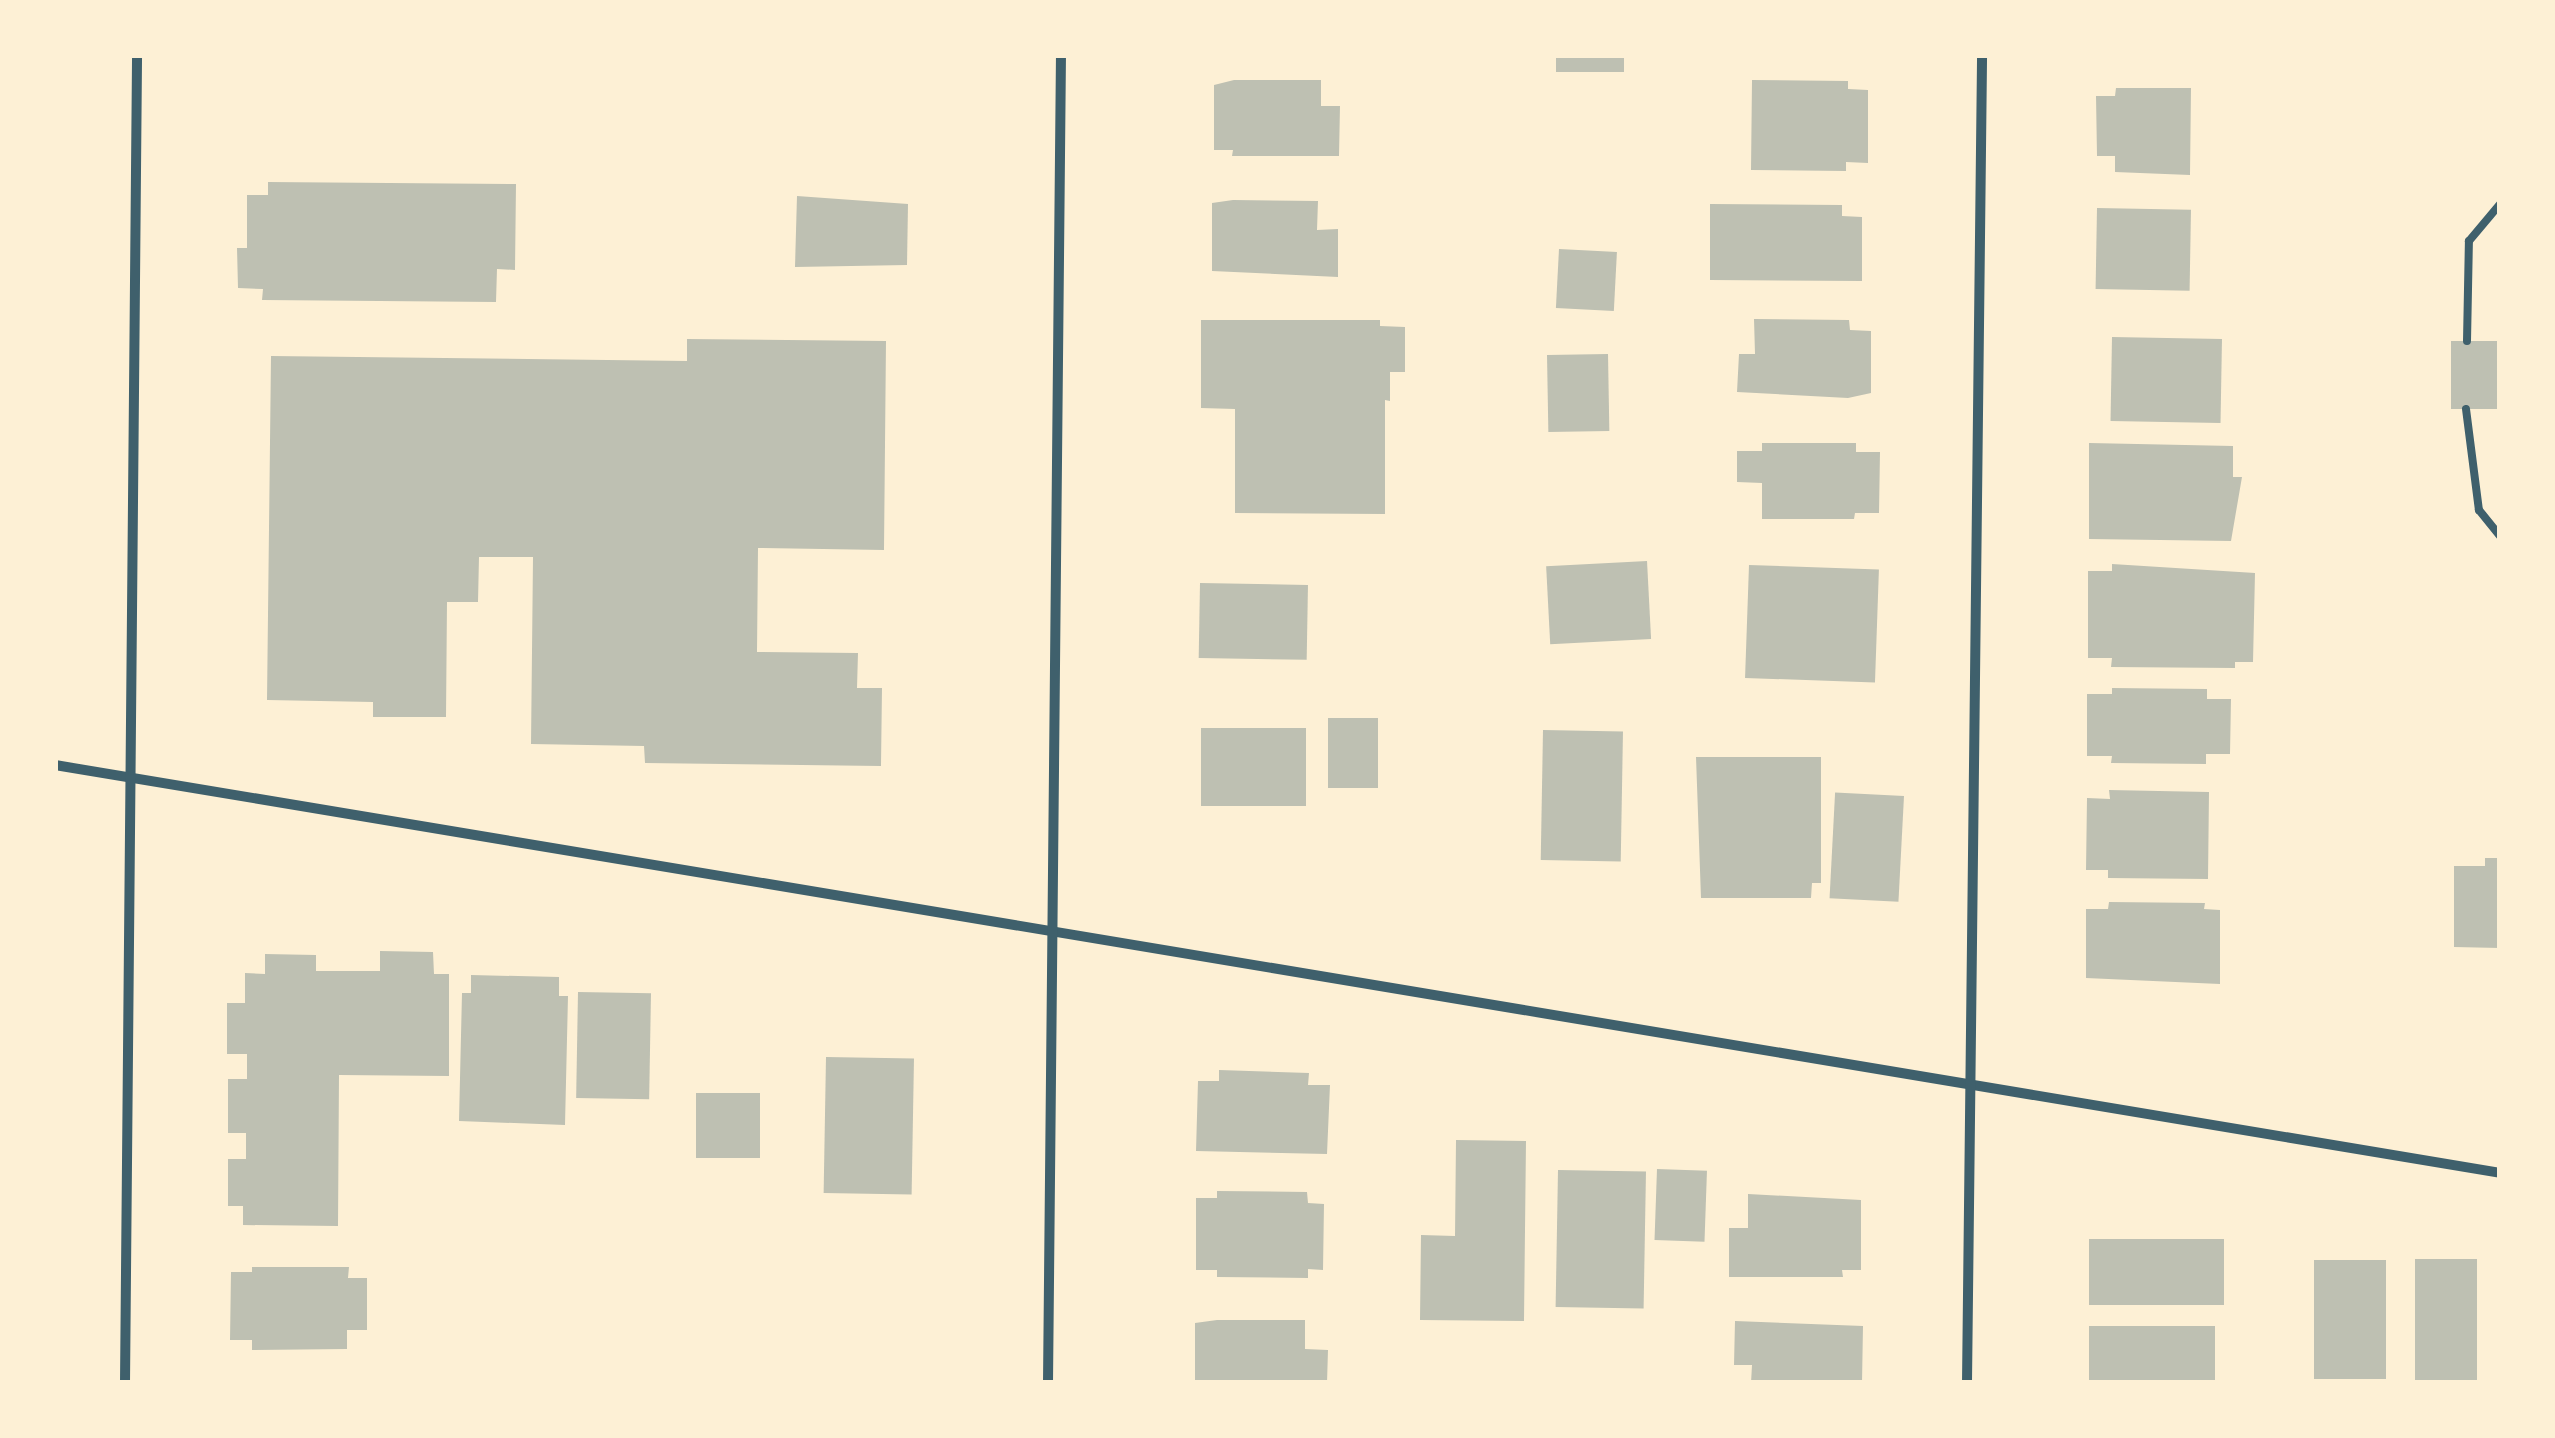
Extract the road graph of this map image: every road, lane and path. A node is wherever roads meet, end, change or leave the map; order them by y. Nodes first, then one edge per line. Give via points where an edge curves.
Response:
1 (137, 55) edge
2 (1062, 55) edge
3 (1982, 55) edge
4 (2500, 204) edge
5 (2467, 341) dead end
6 (2466, 408) dead end
7 (2500, 536) edge
8 (55, 765) edge
9 (130, 777) junction
10 (1054, 931) junction
11 (1972, 1086) junction
12 (2500, 1173) edge
13 (124, 1383) edge
14 (1048, 1383) edge
15 (1967, 1383) edge

1 - 9 street
2 - 10 street
3 - 11 street
4 - 5 lane via 2468,241
6 - 7 lane via 2479,510
8 - 9 street
9 - 10 street
9 - 13 street
10 - 11 street
10 - 14 street
11 - 12 street
11 - 15 street

